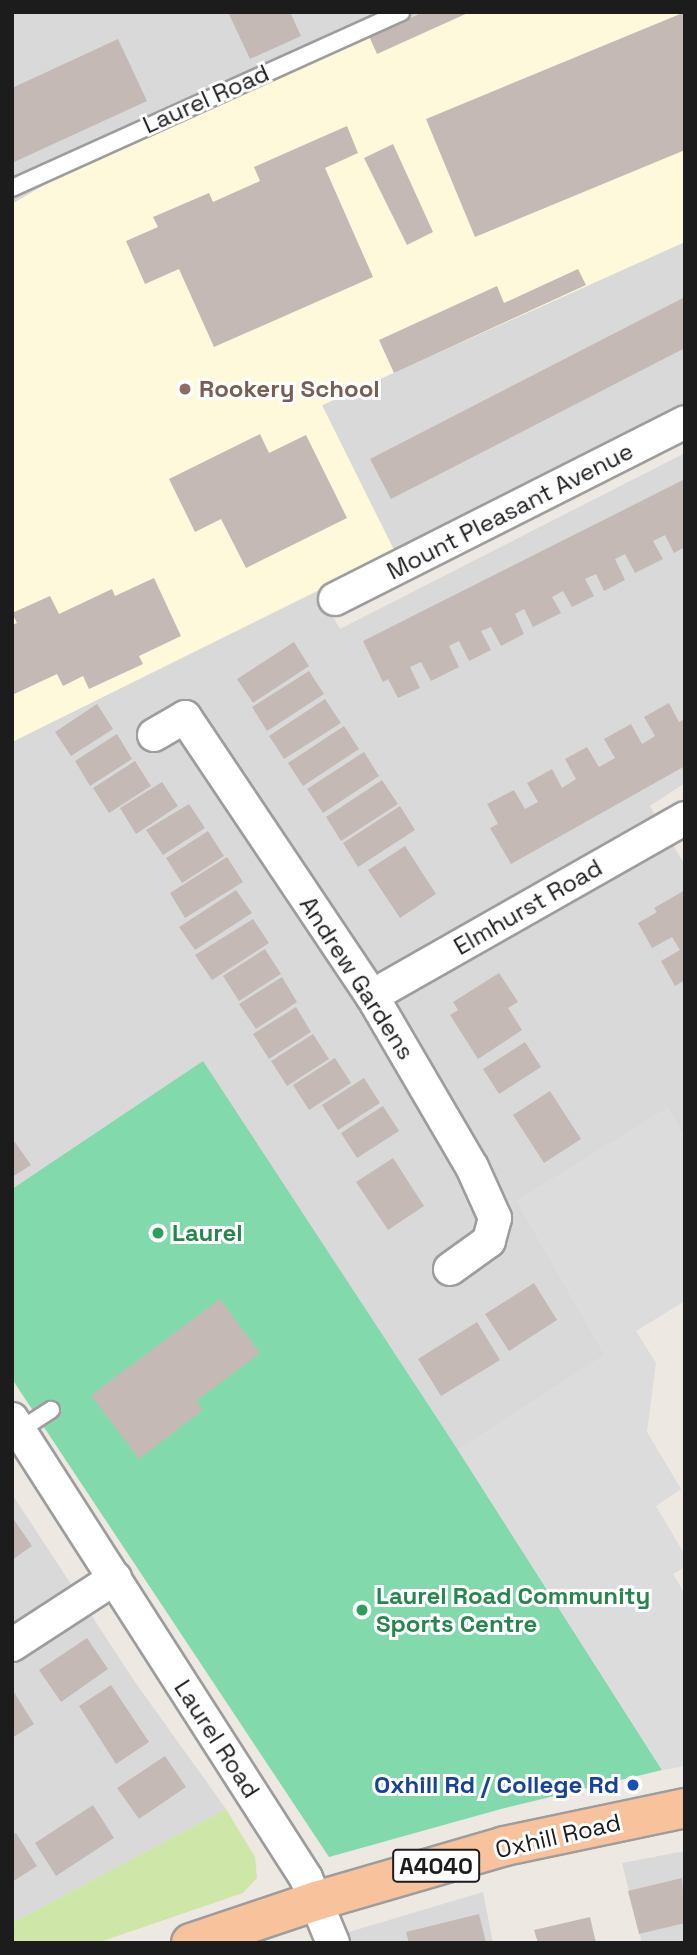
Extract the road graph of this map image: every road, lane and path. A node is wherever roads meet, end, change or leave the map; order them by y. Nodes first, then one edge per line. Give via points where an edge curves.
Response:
1 (401, 12) edge
2 (12, 188) edge
3 (685, 422) edge
4 (335, 599) dead end
5 (154, 735) dead end
6 (685, 818) edge
7 (372, 996) junction
8 (450, 1269) dead end
9 (51, 1410) dead end
10 (16, 1425) edge
11 (115, 1578) junction
12 (12, 1645) edge
13 (685, 1808) edge
14 (316, 1901) junction
15 (191, 1943) edge
16 (332, 1943) edge

1 - 2 lane, Laurel Road
3 - 4 street, Mount Pleasant Avenue
5 - 7 street, Andrew Gardens via 185,718
6 - 7 street, Elmhurst Road
7 - 8 street, Andrew Gardens via 472,1167 495,1218 489,1241
9 - 10 lane
10 - 11 street, Laurel Road
11 - 12 street
11 - 14 street, Laurel Road via 306,1878
13 - 14 main road, Oxhill Road / A4040 via 505,1846
14 - 15 main road, Oxhill Road / A4040
14 - 16 street, Laurel Road

